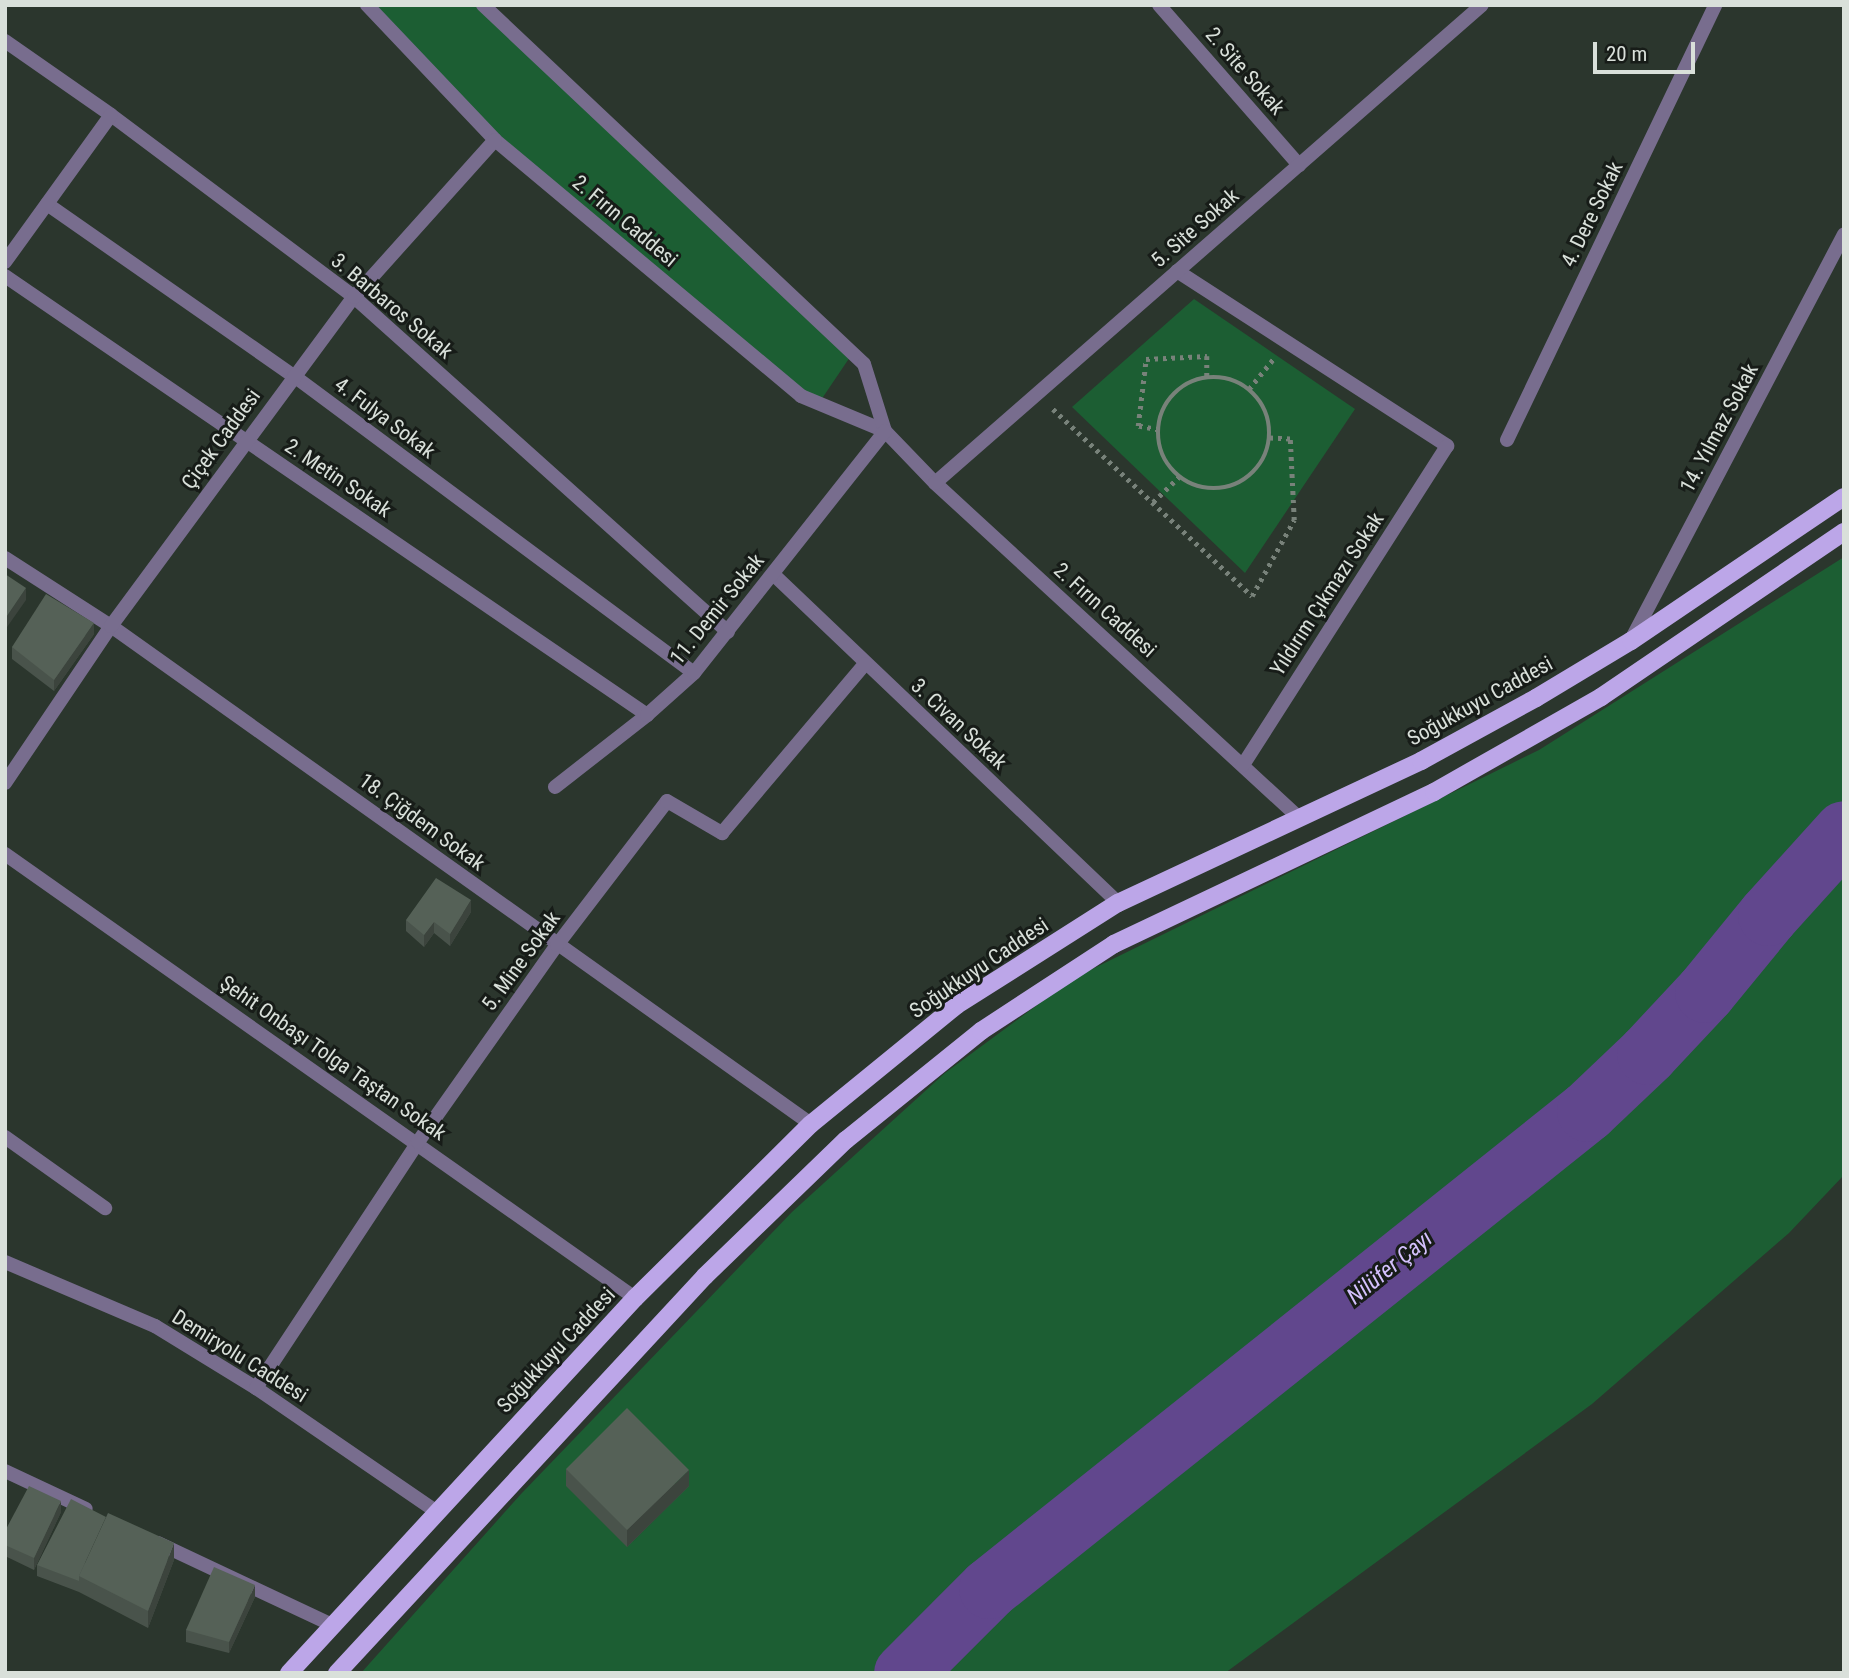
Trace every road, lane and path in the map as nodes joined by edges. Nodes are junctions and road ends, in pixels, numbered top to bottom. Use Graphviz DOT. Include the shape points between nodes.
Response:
graph roads {
  1 [pos="367,5"];
  2 [pos="483,5"];
  3 [pos="1159,5"];
  4 [pos="1482,5"];
  5 [pos="1715,5"];
  6 [pos="5,41"];
  7 [pos="111,115"];
  8 [pos="495,141"];
  9 [pos="1299,165"];
  10 [pos="47,204"];
  11 [pos="1844,235"];
  12 [pos="5,262"];
  13 [pos="1177,271"];
  14 [pos="5,276"];
  15 [pos="354,297"];
  16 [pos="1287,342"];
  17 [pos="294,376"];
  18 [pos="1208,377"];
  19 [pos="1249,389"];
  20 [pos="1037,394"];
  21 [pos="1159,430"];
  22 [pos="885,431"];
  23 [pos="1269,438"];
  24 [pos="246,440"];
  25 [pos="1507,440"];
  26 [pos="1179,477"];
  27 [pos="935,482"];
  28 [pos="1844,497"];
  29 [pos="1153,502"];
  30 [pos="1844,532"];
  31 [pos="5,558"];
  32 [pos="773,574"];
  33 [pos="111,626"];
  34 [pos="727,632"];
  35 [pos="1631,641"];
  36 [pos="865,664"];
  37 [pos="694,673"];
  38 [pos="647,715"];
  39 [pos="1242,765"];
  40 [pos="5,783"];
  41 [pos="555,787"];
  42 [pos="1299,818"];
  43 [pos="5,854"];
  44 [pos="1118,903"];
  45 [pos="557,945"];
  46 [pos="811,1124"];
  47 [pos="5,1137"];
  48 [pos="418,1142"];
  49 [pos="105,1208"];
  50 [pos="5,1262"];
  51 [pos="635,1298"];
  52 [pos="256,1388"];
  53 [pos="5,1471"];
  54 [pos="437,1512"];
  55 [pos="106,1518"];
  56 [pos="144,1536"];
  57 [pos="332,1625"];
  58 [pos="289,1673"];
  59 [pos="337,1673"];
  1 -- 8 [label="street, 2. Fırın Caddesi"];
  2 -- 22 [label="street, 2. Fırın Caddesi" via="864,364"];
  3 -- 9 [label="street, 2. Site Sokak"];
  4 -- 9 [label="street, 5. Site Sokak"];
  5 -- 25 [label="street, 4. Dere Sokak"];
  6 -- 7 [label="street, 3. Barbaros Sokak"];
  7 -- 10 [label="street"];
  7 -- 15 [label="street, 3. Barbaros Sokak"];
  8 -- 15 [label="street, Çiçek Caddesi"];
  8 -- 22 [label="street, 2. Fırın Caddesi" via="801,396"];
  9 -- 13 [label="street, 5. Site Sokak"];
  10 -- 12 [label="street"];
  10 -- 17 [label="street, 4. Fulya Sokak"];
  11 -- 35 [label="street, 14. Yılmaz Sokak"];
  13 -- 16 [label="street"];
  13 -- 20 [label="street, 5. Site Sokak"];
  14 -- 24 [label="street, 2. Metin Sokak"];
  15 -- 17 [label="street, Çiçek Caddesi"];
  15 -- 34 [label="street, 3. Barbaros Sokak"];
  16 -- 19 [label="path"];
  16 -- 39 [label="street, Yıldırım Çıkmazı Sokak" via="1447,446"];
  17 -- 24 [label="street, Çiçek Caddesi"];
  17 -- 37 [label="street, 4. Fulya Sokak"];
  18 -- 19 [label="path" via="1230,379"];
  18 -- 21 [label="path" via="1187,384 1170,398"];
  18 -- 21 [label="path" via="1207,356 1146,359 1138,426"];
  19 -- 23 [label="path" via="1263,405"];
  20 -- 27 [label="street, 5. Site Sokak"];
  20 -- 29 [label="path"];
  21 -- 26 [label="path" via="1165,460"];
  22 -- 27 [label="street, 2. Fırın Caddesi"];
  22 -- 32 [label="street, 11. Demir Sokak"];
  23 -- 26 [label="path" via="1258,468 1241,482 1221,489 1199,487"];
  23 -- 29 [label="path" via="1290,439 1294,520 1252,596"];
  24 -- 33 [label="street, Çiçek Caddesi"];
  24 -- 38 [label="street, 2. Metin Sokak"];
  26 -- 29 [label="path"];
  27 -- 39 [label="street, 2. Fırın Caddesi"];
  28 -- 35 [label="main road, Soğukkuyu Caddesi"];
  30 -- 59 [label="main road" via="1601,697 1434,792 1114,944 981,1031 846,1140 705,1276"];
  31 -- 33 [label="street, 18. Çiğdem Sokak"];
  32 -- 34 [label="street, 11. Demir Sokak"];
  32 -- 36 [label="street, 3. Civan Sokak"];
  33 -- 40 [label="street, Çiçek Caddesi"];
  33 -- 45 [label="street, 18. Çiğdem Sokak"];
  34 -- 37 [label="street, 11. Demir Sokak"];
  35 -- 42 [label="main road, Soğukkuyu Caddesi" via="1421,761"];
  36 -- 44 [label="street, 3. Civan Sokak"];
  36 -- 45 [label="street, 5. Mine Sokak" via="722,833 667,801"];
  37 -- 38 [label="street, 11. Demir Sokak"];
  38 -- 41 [label="street, 11. Demir Sokak"];
  39 -- 42 [label="street, 2. Fırın Caddesi"];
  42 -- 44 [label="main road, Soğukkuyu Caddesi"];
  43 -- 48 [label="street, Şehit Onbaşı Tolga Taştan Sokak"];
  44 -- 46 [label="main road, Soğukkuyu Caddesi" via="957,1005"];
  45 -- 46 [label="street, 18. Çiğdem Sokak"];
  45 -- 48 [label="street, 5. Mine Sokak"];
  46 -- 51 [label="main road, Soğukkuyu Caddesi"];
  47 -- 49 [label="street"];
  48 -- 51 [label="street, Şehit Onbaşı Tolga Taştan Sokak"];
  48 -- 52 [label="street, 5. Mine Sokak"];
  50 -- 52 [label="street, Demiryolu Caddesi" via="155,1326"];
  51 -- 54 [label="main road, Soğukkuyu Caddesi"];
  52 -- 54 [label="street, Demiryolu Caddesi"];
  53 -- 55 [label="street"];
  54 -- 57 [label="main road, Soğukkuyu Caddesi"];
  56 -- 57 [label="street"];
  57 -- 58 [label="main road, Soğukkuyu Caddesi"];
}
